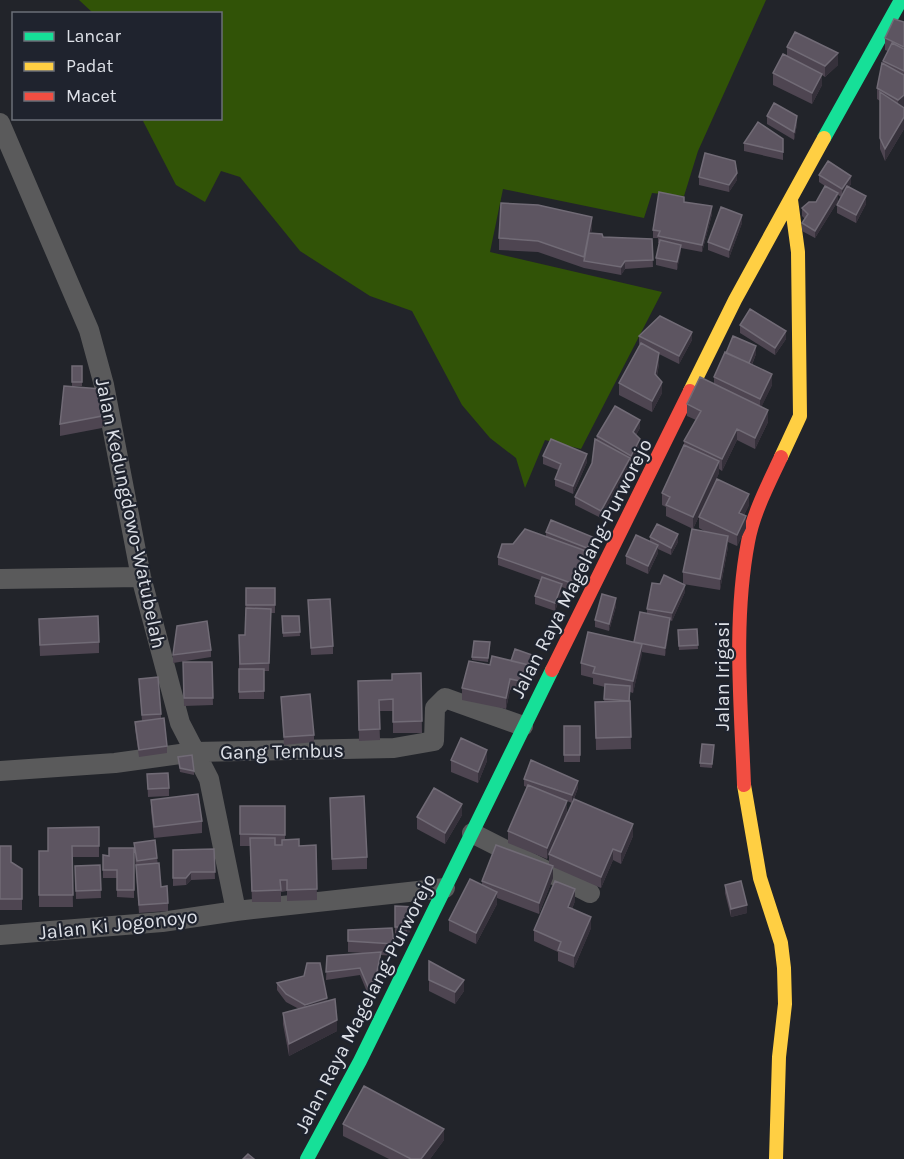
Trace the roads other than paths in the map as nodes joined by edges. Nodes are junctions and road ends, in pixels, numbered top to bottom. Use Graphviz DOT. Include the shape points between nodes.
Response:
graph roads {
  1 [pos="901,0"];
  2 [pos="0,123"];
  3 [pos="791,200"];
  4 [pos="141,577"];
  5 [pos="0,579"];
  6 [pos="523,726"];
  7 [pos="195,752"];
  8 [pos="0,771"];
  9 [pos="472,833"];
  10 [pos="445,888"];
  11 [pos="590,893"];
  12 [pos="236,911"];
  13 [pos="0,935"];
  14 [pos="307,1159"];
  15 [pos="776,1159"];
  1 -- 3 [label="main road, Jalan Raya Magelang-Purworejo"];
  2 -- 4 [label="street, Jalan Kedungdowo-Watubelah" via="88,330 104,385"];
  3 -- 6 [label="main road, Jalan Raya Magelang-Purworejo" via="735,300"];
  3 -- 15 [label="main road, Jalan Irigasi" via="798,252 800,416 765,490 748,540 741,595 745,798 760,878 781,943 783,968 785,1004"];
  4 -- 5 [label="street"];
  4 -- 7 [label="street, Jalan Kedungdowo-Watubelah" via="180,723"];
  6 -- 7 [label="street, Gang Tembus" via="445,698 435,708 434,741 394,748"];
  6 -- 9 [label="main road, Jalan Raya Magelang-Purworejo"];
  7 -- 8 [label="street, Gang Tembus" via="115,763"];
  7 -- 12 [label="street, Jalan Kedungdowo-Watubelah" via="209,779"];
  9 -- 10 [label="main road, Jalan Raya Magelang-Purworejo"];
  9 -- 11 [label="street"];
  10 -- 12 [label="street, Jalan Ki Jogonoyo"];
  10 -- 14 [label="main road, Jalan Raya Magelang-Purworejo"];
  12 -- 13 [label="street, Jalan Ki Jogonoyo" via="162,922"];
}
